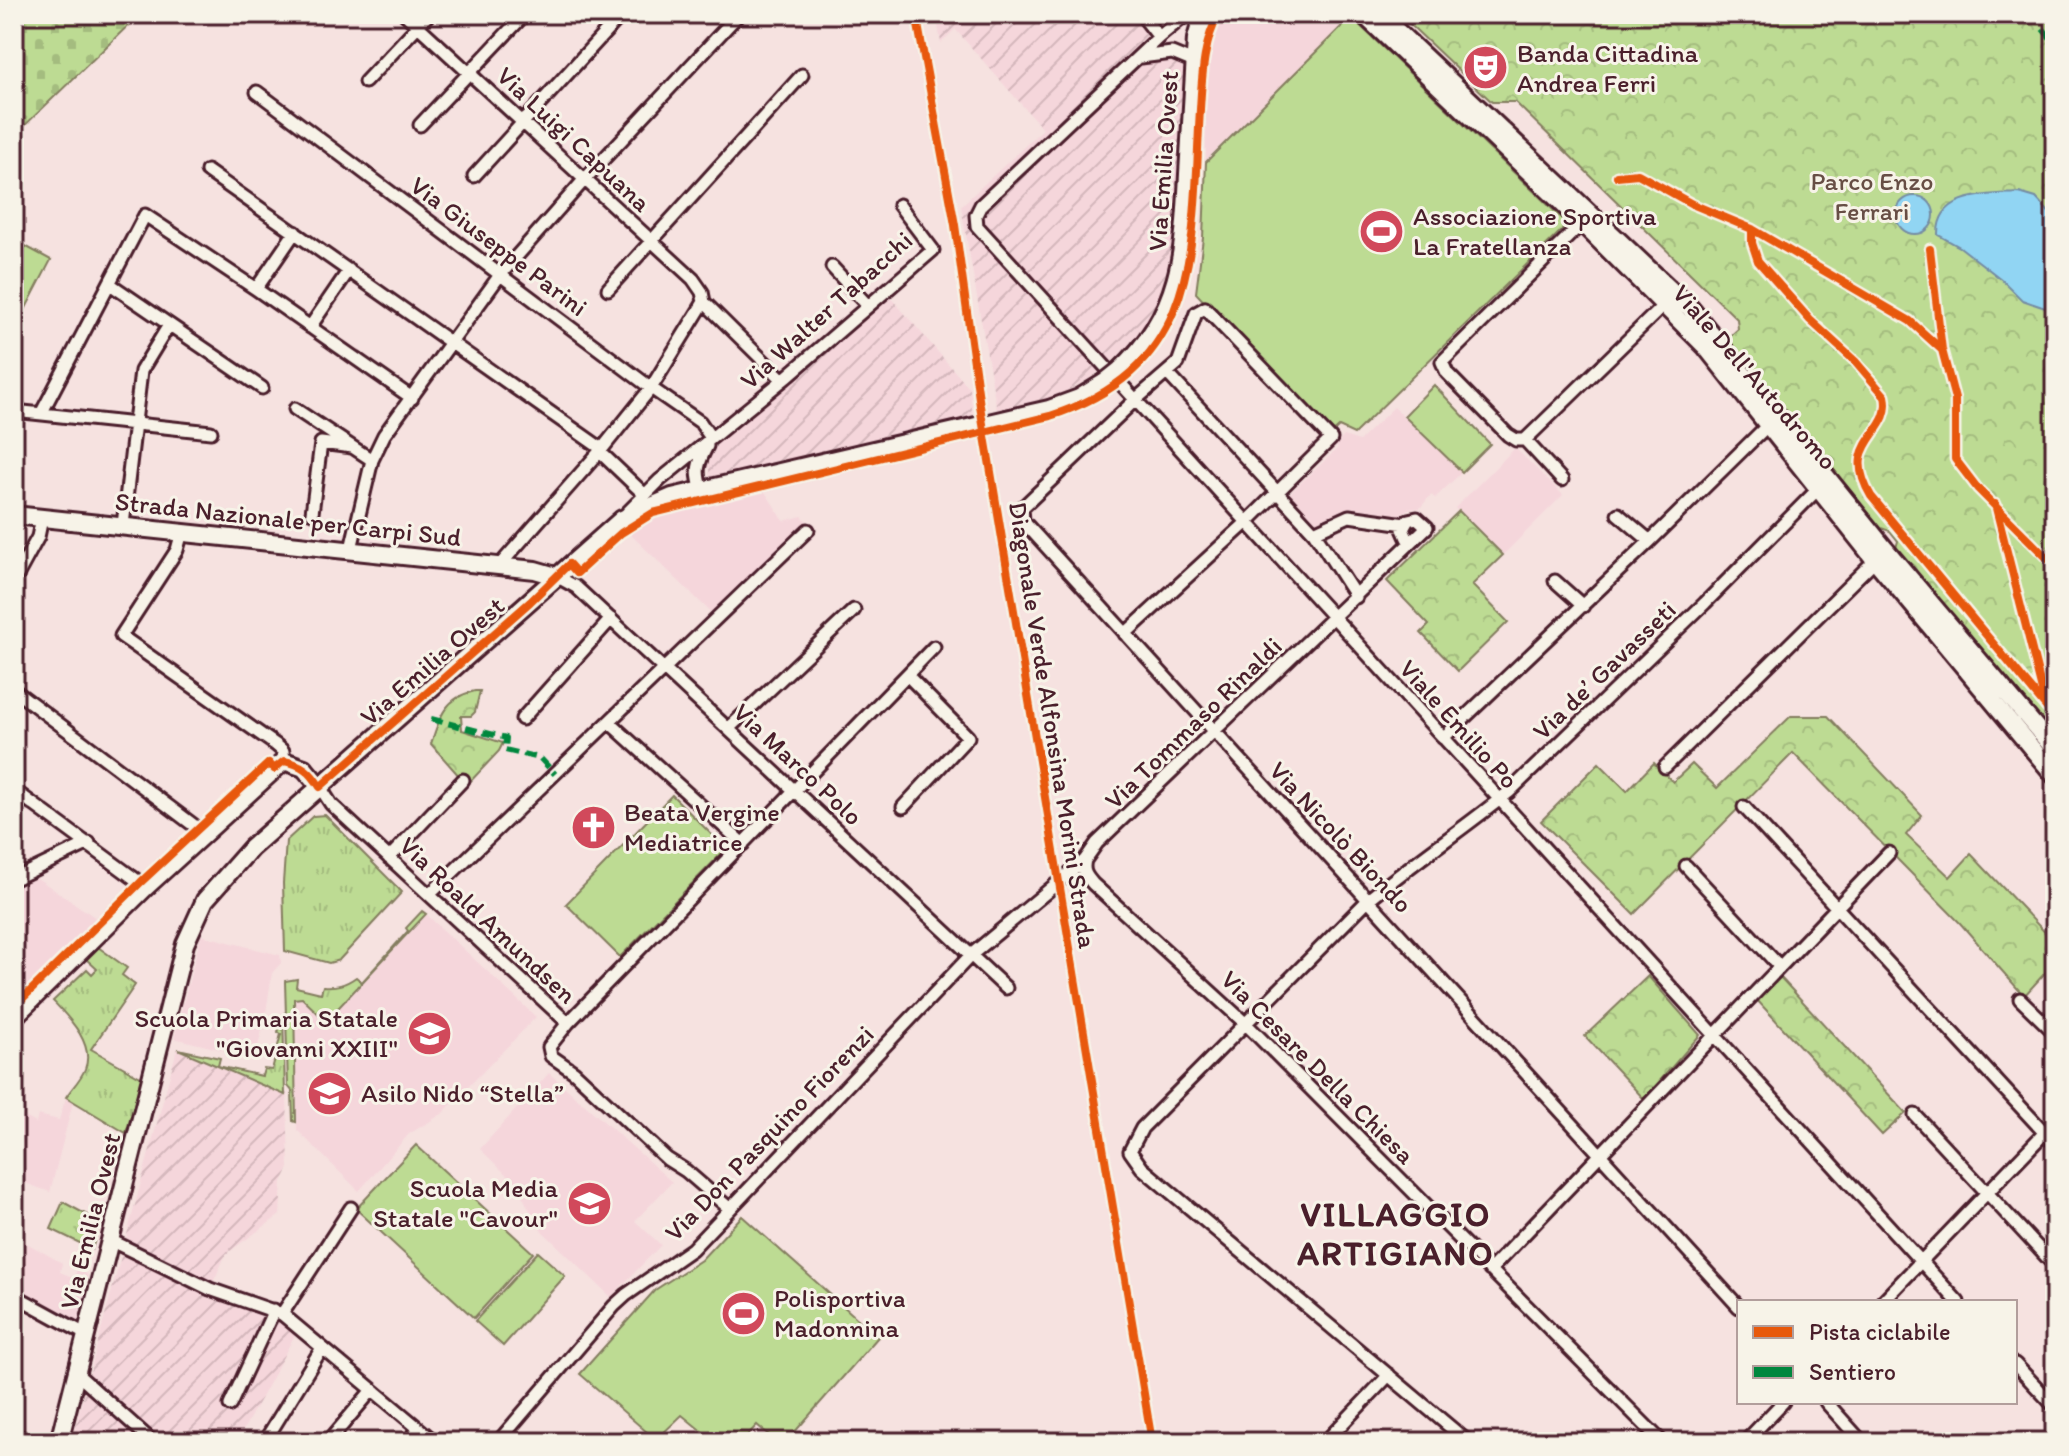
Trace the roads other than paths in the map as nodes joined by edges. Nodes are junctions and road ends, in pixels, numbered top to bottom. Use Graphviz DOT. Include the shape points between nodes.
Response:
graph roads {
  1 [pos="405,14"];
  2 [pos="429,14"];
  3 [pos="525,14"];
  4 [pos="622,14"];
  5 [pos="739,14"];
  6 [pos="1141,14"];
  7 [pos="1187,14"];
  8 [pos="1203,14"];
  9 [pos="1363,14"];
  10 [pos="1379,14"];
  11 [pos="418,25"];
  12 [pos="1159,37"];
  13 [pos="1140,57"];
  14 [pos="1194,62"];
  15 [pos="470,73"];
  16 [pos="802,75"];
  17 [pos="365,82"];
  18 [pos="257,92"];
  19 [pos="523,122"];
  20 [pos="420,125"];
  21 [pos="1493,129"];
  22 [pos="207,171"];
  23 [pos="474,176"];
  24 [pos="585,179"];
  25 [pos="1567,199"];
  26 [pos="899,205"];
  27 [pos="1582,223"];
  28 [pos="295,232"];
  29 [pos="652,241"];
  30 [pos="832,267"];
  31 [pos="349,270"];
  32 [pos="500,275"];
  33 [pos="110,284"];
  34 [pos="256,289"];
  35 [pos="608,289"];
  36 [pos="1670,299"];
  37 [pos="704,302"];
  38 [pos="868,306"];
  39 [pos="169,325"];
  40 [pos="310,327"];
  41 [pos="1710,342"];
  42 [pos="452,343"];
  43 [pos="1167,373"];
  44 [pos="783,380"];
  45 [pos="262,388"];
  46 [pos="651,388"];
  47 [pos="412,398"];
  48 [pos="1134,401"];
  49 [pos="295,409"];
  50 [pos="14,411"];
  51 [pos="42,412"];
  52 [pos="135,424"];
  53 [pos="1768,425"];
  54 [pos="211,432"];
  55 [pos="711,438"];
  56 [pos="1525,440"];
  57 [pos="352,447"];
  58 [pos="601,450"];
  59 [pos="372,460"];
  60 [pos="1562,480"];
  61 [pos="1824,484"];
  62 [pos="702,490"];
  63 [pos="1277,493"];
  64 [pos="645,495"];
  65 [pos="672,497"];
  66 [pos="312,513"];
  67 [pos="1618,514"];
  68 [pos="14,515"];
  69 [pos="42,518"];
  70 [pos="622,519"];
  71 [pos="1246,523"];
  72 [pos="1405,524"];
  73 [pos="123,525"];
  74 [pos="808,530"];
  75 [pos="182,532"];
  76 [pos="1314,532"];
  77 [pos="1412,541"];
  78 [pos="1650,541"];
  79 [pos="351,549"];
  80 [pos="1880,554"];
  81 [pos="499,566"];
  82 [pos="556,576"];
  83 [pos="14,581"];
  84 [pos="1555,581"];
  85 [pos="1356,597"];
  86 [pos="1583,606"];
  87 [pos="854,610"];
  88 [pos="611,619"];
  89 [pos="1333,619"];
  90 [pos="1125,634"];
  91 [pos="934,647"];
  92 [pos="664,669"];
  93 [pos="907,675"];
  94 [pos="14,691"];
  95 [pos="522,719"];
  96 [pos="609,722"];
  97 [pos="728,729"];
  98 [pos="1215,733"];
  99 [pos="1443,738"];
  100 [pos="2055,750"];
  101 [pos="284,761"];
  102 [pos="1665,767"];
  103 [pos="2055,776"];
  104 [pos="463,780"];
  105 [pos="320,787"];
  106 [pos="14,790"];
  107 [pos="795,791"];
  108 [pos="1499,800"];
  109 [pos="903,807"];
  110 [pos="1744,807"];
  111 [pos="204,833"];
  112 [pos="89,843"];
  113 [pos="743,844"];
  114 [pos="1889,853"];
  115 [pos="389,858"];
  116 [pos="1085,860"];
  117 [pos="1686,866"];
  118 [pos="14,879"];
  119 [pos="146,887"];
  120 [pos="430,894"];
  121 [pos="1369,899"];
  122 [pos="1837,907"];
  123 [pos="971,955"];
  124 [pos="1780,967"];
  125 [pos="1006,988"];
  126 [pos="2020,999"];
  127 [pos="14,1017"];
  128 [pos="568,1023"];
  129 [pos="1246,1024"];
  130 [pos="2055,1033"];
  131 [pos="1714,1036"];
  132 [pos="1915,1115"];
  133 [pos="2055,1122"];
  134 [pos="2045,1132"];
  135 [pos="2055,1144"];
  136 [pos="1601,1154"];
  137 [pos="1987,1192"];
  138 [pos="351,1208"];
  139 [pos="730,1209"];
  140 [pos="110,1240"];
  141 [pos="1922,1262"];
  142 [pos="2055,1266"];
  143 [pos="1490,1270"];
  144 [pos="14,1295"];
  145 [pos="1884,1300"];
  146 [pos="1956,1300"];
  147 [pos="1737,1305"];
  148 [pos="278,1312"];
  149 [pos="87,1335"];
  150 [pos="322,1348"];
  151 [pos="2017,1366"];
  152 [pos="76,1373"];
  153 [pos="1389,1375"];
  154 [pos="372,1390"];
  155 [pos="1781,1404"];
  156 [pos="1828,1404"];
  157 [pos="230,1405"];
  158 [pos="2055,1407"];
  159 [pos="419,1429"];
  160 [pos="14,1434"];
  161 [pos="266,1439"];
  162 [pos="1466,1441"];
  163 [pos="29,1442"];
  164 [pos="59,1442"];
  165 [pos="153,1442"];
  166 [pos="328,1442"];
  167 [pos="408,1442"];
  168 [pos="435,1442"];
  169 [pos="498,1442"];
  170 [pos="1325,1442"];
  171 [pos="1662,1442"];
  172 [pos="1745,1442"];
  173 [pos="1862,1442"];
  1 -- 11 [label="street, Via Luigi Capuana"];
  2 -- 11 [label="street"];
  3 -- 15 [label="street"];
  4 -- 19 [label="street"];
  5 -- 24 [label="street"];
  6 -- 12 [label="street"];
  7 -- 12 [label="street"];
  8 -- 14 [label="street, Via Emilia Ovest"];
  9 -- 21 [label="street, Viale Dell'Autodromo"];
  10 -- 21 [label="street, Viale Dell'Autodromo"];
  11 -- 15 [label="street, Via Luigi Capuana"];
  11 -- 17 [label="street"];
  12 -- 13 [label="street"];
  13 -- 14 [label="street" via="1172,53"];
  13 -- 48 [label="street, Viale Emilio Po" via="978,210 975,221"];
  14 -- 62 [label="street, Via Emilia Ovest, bridge" via="1177,280 1155,329 1120,370 1068,403"];
  15 -- 19 [label="street, Via Luigi Capuana"];
  15 -- 20 [label="street"];
  16 -- 29 [label="street"];
  18 -- 32 [label="street, Via Giuseppe Parini"];
  19 -- 23 [label="street"];
  19 -- 24 [label="street, Via Luigi Capuana"];
  21 -- 25 [label="street, Viale Dell'Autodromo"];
  22 -- 28 [label="street"];
  24 -- 29 [label="street, Via Luigi Capuana"];
  24 -- 32 [label="street"];
  25 -- 27 [label="street, Viale Dell'Autodromo"];
  25 -- 36 [label="street, Viale Dell'Autodromo"];
  26 -- 38 [label="street, Via Walter Tabacchi" via="933,250"];
  27 -- 36 [label="street, Viale Dell'Autodromo"];
  27 -- 56 [label="street" via="1442,362 1508,435"];
  28 -- 31 [label="street"];
  28 -- 34 [label="street"];
  29 -- 35 [label="street"];
  29 -- 37 [label="street, Via Luigi Capuana" via="693,279"];
  30 -- 38 [label="street"];
  31 -- 40 [label="street"];
  31 -- 42 [label="street"];
  32 -- 42 [label="street"];
  32 -- 46 [label="street, Via Giuseppe Parini"];
  33 -- 34 [label="street" via="145,215"];
  33 -- 39 [label="street"];
  33 -- 51 [label="street"];
  34 -- 40 [label="street"];
  36 -- 41 [label="street, Viale Dell'Autodromo"];
  36 -- 56 [label="street"];
  37 -- 44 [label="street, Via Luigi Capuana"];
  37 -- 46 [label="street"];
  38 -- 44 [label="street, Via Walter Tabacchi"];
  39 -- 45 [label="street"];
  39 -- 52 [label="street" via="141,371"];
  40 -- 47 [label="street"];
  41 -- 53 [label="street, Viale Dell'Autodromo"];
  41 -- 61 [label="street, Viale Dell'Autodromo"];
  42 -- 47 [label="street"];
  42 -- 58 [label="street"];
  43 -- 48 [label="street"];
  43 -- 63 [label="street"];
  43 -- 63 [label="street" via="1178,363 1198,310 1209,310 1331,439"];
  44 -- 55 [label="street, Via Walter Tabacchi"];
  46 -- 55 [label="street, Via Giuseppe Parini" via="700,422"];
  46 -- 58 [label="street"];
  47 -- 59 [label="street"];
  48 -- 71 [label="street, Viale Emilio Po"];
  48 -- 90 [label="street, Via Nicolò Biondo" via="1022,508 1026,525"];
  49 -- 57 [label="street"];
  50 -- 51 [label="street"];
  51 -- 52 [label="street"];
  52 -- 54 [label="street"];
  52 -- 73 [label="street"];
  53 -- 61 [label="street, Viale Dell'Autodromo"];
  53 -- 78 [label="street"];
  55 -- 62 [label="street" via="697,464"];
  55 -- 64 [label="street, Via Walter Tabacchi"];
  55 -- 65 [label="street, Via Walter Tabacchi" via="676,473"];
  56 -- 60 [label="street"];
  57 -- 59 [label="street"];
  57 -- 66 [label="street" via="321,443"];
  58 -- 64 [label="street"];
  58 -- 81 [label="street"];
  59 -- 79 [label="street"];
  61 -- 80 [label="street, Viale Dell'Autodromo"];
  61 -- 108 [label="street, Via de’ Gavasseti"];
  62 -- 65 [label="street, Via Emilia Ovest"];
  63 -- 71 [label="street"];
  63 -- 76 [label="street"];
  64 -- 70 [label="street, Via Walter Tabacchi"];
  65 -- 70 [label="street, Via Emilia Ovest"];
  67 -- 78 [label="street"];
  68 -- 69 [label="street, Strada Nazionale per Carpi Sud"];
  69 -- 73 [label="street, Strada Nazionale per Carpi Sud"];
  69 -- 83 [label="street" via="38,537"];
  70 -- 82 [label="street, Via Emilia Ovest"];
  71 -- 89 [label="street, Viale Emilio Po"];
  71 -- 90 [label="street"];
  72 -- 76 [label="street" via="1349,516"];
  72 -- 77 [label="street" via="1404,534"];
  72 -- 77 [label="street" via="1417,518 1427,527"];
  73 -- 75 [label="street, Strada Nazionale per Carpi Sud"];
  74 -- 92 [label="street"];
  75 -- 79 [label="street, Strada Nazionale per Carpi Sud"];
  75 -- 101 [label="street" via="177,550 121,636 276,745"];
  76 -- 85 [label="street"];
  77 -- 85 [label="street, Via Tommaso Rinaldi"];
  78 -- 86 [label="street"];
  79 -- 81 [label="street, Strada Nazionale per Carpi Sud"];
  80 -- 100 [label="street, Viale Dell'Autodromo"];
  80 -- 102 [label="street"];
  80 -- 103 [label="street, Viale Dell'Autodromo"];
  81 -- 82 [label="street, Strada Nazionale per Carpi Sud"];
  82 -- 88 [label="street, Via Marco Polo"];
  82 -- 105 [label="street, Via Emilia Ovest"];
  84 -- 86 [label="street"];
  85 -- 89 [label="street, Via Tommaso Rinaldi"];
  86 -- 99 [label="street"];
  87 -- 97 [label="street"];
  88 -- 92 [label="street, Via Marco Polo"];
  88 -- 95 [label="street"];
  89 -- 98 [label="street, Via Tommaso Rinaldi"];
  89 -- 99 [label="street, Viale Emilio Po"];
  90 -- 98 [label="street, Via Nicolò Biondo"];
  91 -- 93 [label="street"];
  92 -- 96 [label="street"];
  92 -- 97 [label="street, Via Marco Polo"];
  93 -- 107 [label="street"];
  93 -- 109 [label="street" via="968,737"];
  94 -- 111 [label="street"];
  96 -- 113 [label="street"];
  96 -- 120 [label="street"];
  97 -- 107 [label="street, Via Marco Polo"];
  98 -- 116 [label="street, Via Tommaso Rinaldi"];
  98 -- 121 [label="street, Via Nicolò Biondo"];
  99 -- 108 [label="street, Viale Emilio Po"];
  101 -- 105 [label="street" via="304,768"];
  101 -- 111 [label="street"];
  104 -- 115 [label="street"];
  105 -- 115 [label="street, Via Roald Amundsen"];
  105 -- 140 [label="street, Via Emilia Ovest" via="224,876 191,927"];
  106 -- 112 [label="street"];
  107 -- 113 [label="street"];
  107 -- 123 [label="street, Via Marco Polo"];
  108 -- 121 [label="street, Via de’ Gavasseti"];
  108 -- 131 [label="street, Viale Emilio Po"];
  110 -- 122 [label="street"];
  111 -- 119 [label="street"];
  112 -- 118 [label="street"];
  112 -- 119 [label="street"];
  113 -- 128 [label="street"];
  114 -- 122 [label="street"];
  115 -- 120 [label="street, Via Roald Amundsen"];
  116 -- 123 [label="street, Via Tommaso Rinaldi"];
  116 -- 129 [label="street, Via Cesare Della Chiesa" via="1083,868 1093,884"];
  117 -- 124 [label="street"];
  119 -- 127 [label="street"];
  120 -- 128 [label="street, Via Roald Amundsen"];
  121 -- 129 [label="street, Via de’ Gavasseti"];
  121 -- 136 [label="street, Via Nicolò Biondo"];
  122 -- 124 [label="street"];
  122 -- 134 [label="street"];
  123 -- 125 [label="street, Via Marco Polo"];
  123 -- 139 [label="street, Via Don Pasquino Fiorenzi"];
  124 -- 131 [label="street"];
  126 -- 130 [label="street"];
  128 -- 139 [label="street, Via Roald Amundsen" via="551,1043 551,1056"];
  129 -- 143 [label="street, Via Cesare Della Chiesa"];
  129 -- 153 [label="street, Via de’ Gavasseti" via="1142,1128 1130,1151 1142,1168"];
  131 -- 136 [label="street"];
  131 -- 141 [label="street, Viale Emilio Po"];
  132 -- 137 [label="street"];
  133 -- 134 [label="street"];
  134 -- 135 [label="street"];
  134 -- 137 [label="street"];
  136 -- 143 [label="street"];
  136 -- 147 [label="street, Via Nicolò Biondo"];
  137 -- 141 [label="street"];
  137 -- 142 [label="street"];
  138 -- 148 [label="street"];
  139 -- 169 [label="street, Via Don Pasquino Fiorenzi" via="692,1249 614,1306"];
  140 -- 148 [label="street" via="210,1289"];
  140 -- 149 [label="street, Via Emilia Ovest"];
  141 -- 145 [label="street"];
  141 -- 146 [label="street, Viale Emilio Po"];
  143 -- 171 [label="street, Via Cesare Della Chiesa"];
  144 -- 149 [label="street"];
  148 -- 150 [label="street"];
  148 -- 157 [label="street"];
  149 -- 152 [label="street, Via Emilia Ovest"];
  150 -- 154 [label="street"];
  150 -- 161 [label="street"];
  151 -- 158 [label="street"];
  152 -- 164 [label="street, Via Emilia Ovest"];
  152 -- 165 [label="street"];
  153 -- 162 [label="street"];
  153 -- 170 [label="street"];
  154 -- 159 [label="street"];
  154 -- 166 [label="street"];
  155 -- 172 [label="street"];
  156 -- 173 [label="street"];
  159 -- 167 [label="street"];
  159 -- 168 [label="street"];
  160 -- 163 [label="street"];
}
